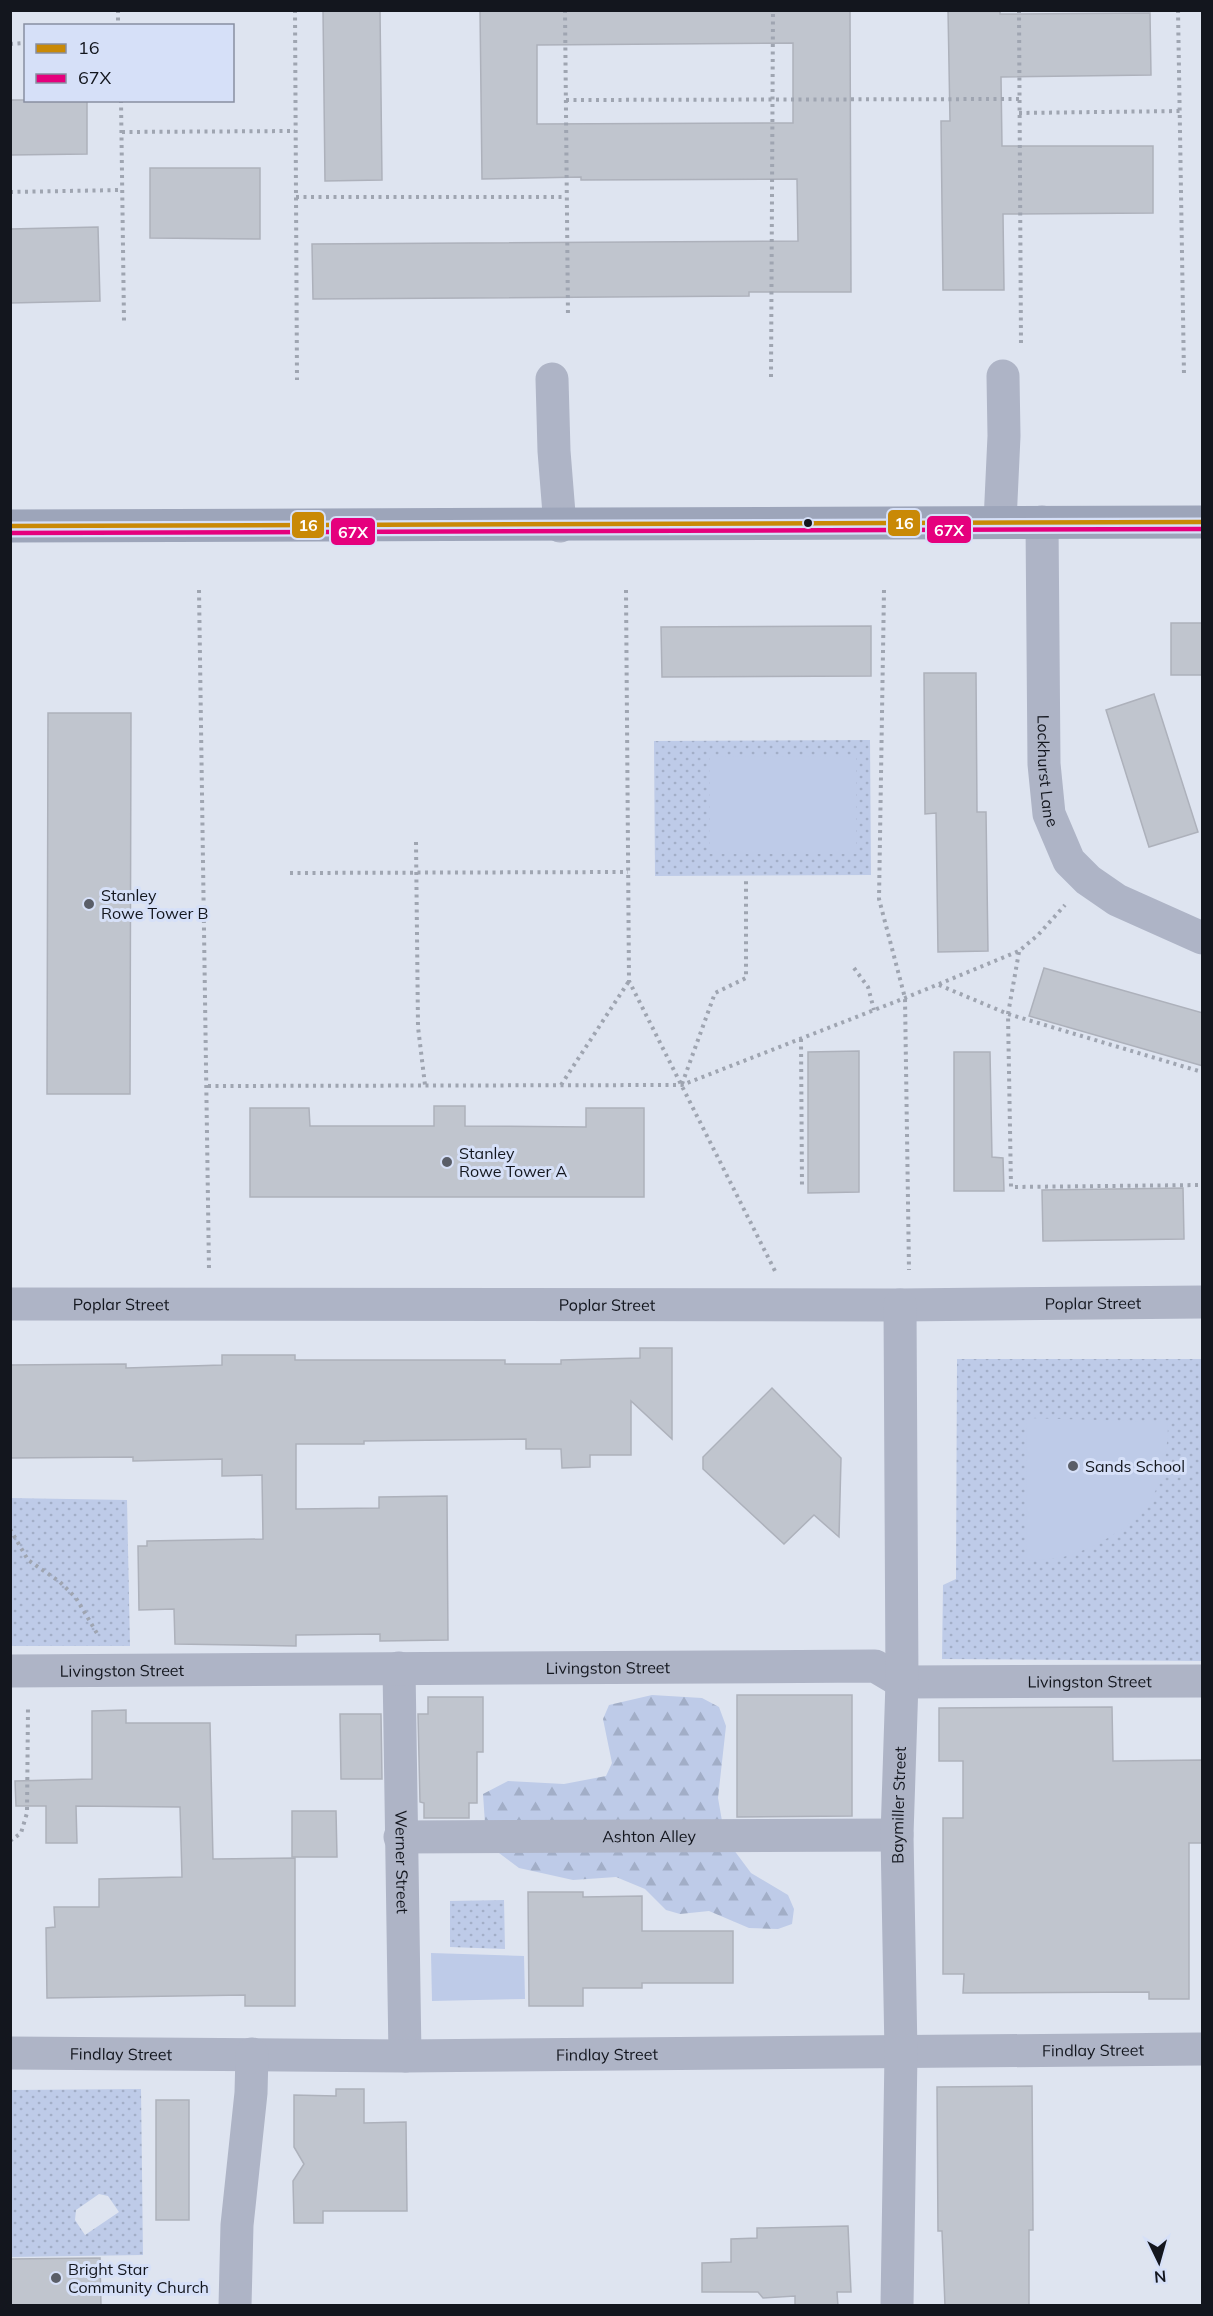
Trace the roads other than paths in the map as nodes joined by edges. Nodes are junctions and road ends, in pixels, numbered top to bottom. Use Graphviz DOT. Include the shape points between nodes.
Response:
graph roads {
  1 [pos="1004,376"];
  2 [pos="552,379"];
  3 [pos="1000,522"];
  4 [pos="1042,522"];
  5 [pos="1203,522"];
  6 [pos="10,526"];
  7 [pos="560,526"];
  8 [pos="1203,938"];
  9 [pos="1203,1302"];
  10 [pos="10,1304"];
  11 [pos="900,1305"];
  12 [pos="399,1668"];
  13 [pos="10,1671"];
  14 [pos="1203,1681"];
  15 [pos="902,1682"];
  16 [pos="897,1835"];
  17 [pos="400,1837"];
  18 [pos="1203,2049"];
  19 [pos="10,2053"];
  20 [pos="901,2053"];
  21 [pos="252,2054"];
  22 [pos="405,2056"];
  23 [pos="235,2306"];
  24 [pos="897,2306"];
  1 -- 3 [label="street"];
  2 -- 7 [label="street"];
  3 -- 4 [label="main road"];
  3 -- 7 [label="main road"];
  4 -- 5 [label="main road"];
  4 -- 8 [label="street, Lockhurst Lane" via="1044,764 1049,814 1069,861 1088,880 1117,900"];
  6 -- 7 [label="main road"];
  9 -- 11 [label="street, Poplar Street"];
  10 -- 11 [label="street, Poplar Street"];
  11 -- 15 [label="street, Baymiller Street"];
  12 -- 13 [label="street, Livingston Street"];
  12 -- 15 [label="street, Livingston Street" via="875,1666"];
  12 -- 17 [label="street, Werner Street"];
  14 -- 15 [label="street, Livingston Street"];
  15 -- 16 [label="street, Baymiller Street"];
  16 -- 17 [label="street, Ashton Alley"];
  16 -- 20 [label="street, Baymiller Street"];
  17 -- 22 [label="street, Werner Street"];
  18 -- 20 [label="street, Findlay Street"];
  19 -- 21 [label="street, Findlay Street"];
  20 -- 22 [label="street, Findlay Street"];
  20 -- 24 [label="street, Baymiller Street"];
  21 -- 22 [label="street, Findlay Street"];
  21 -- 23 [label="street" via="251,2101 237,2226"];
}
